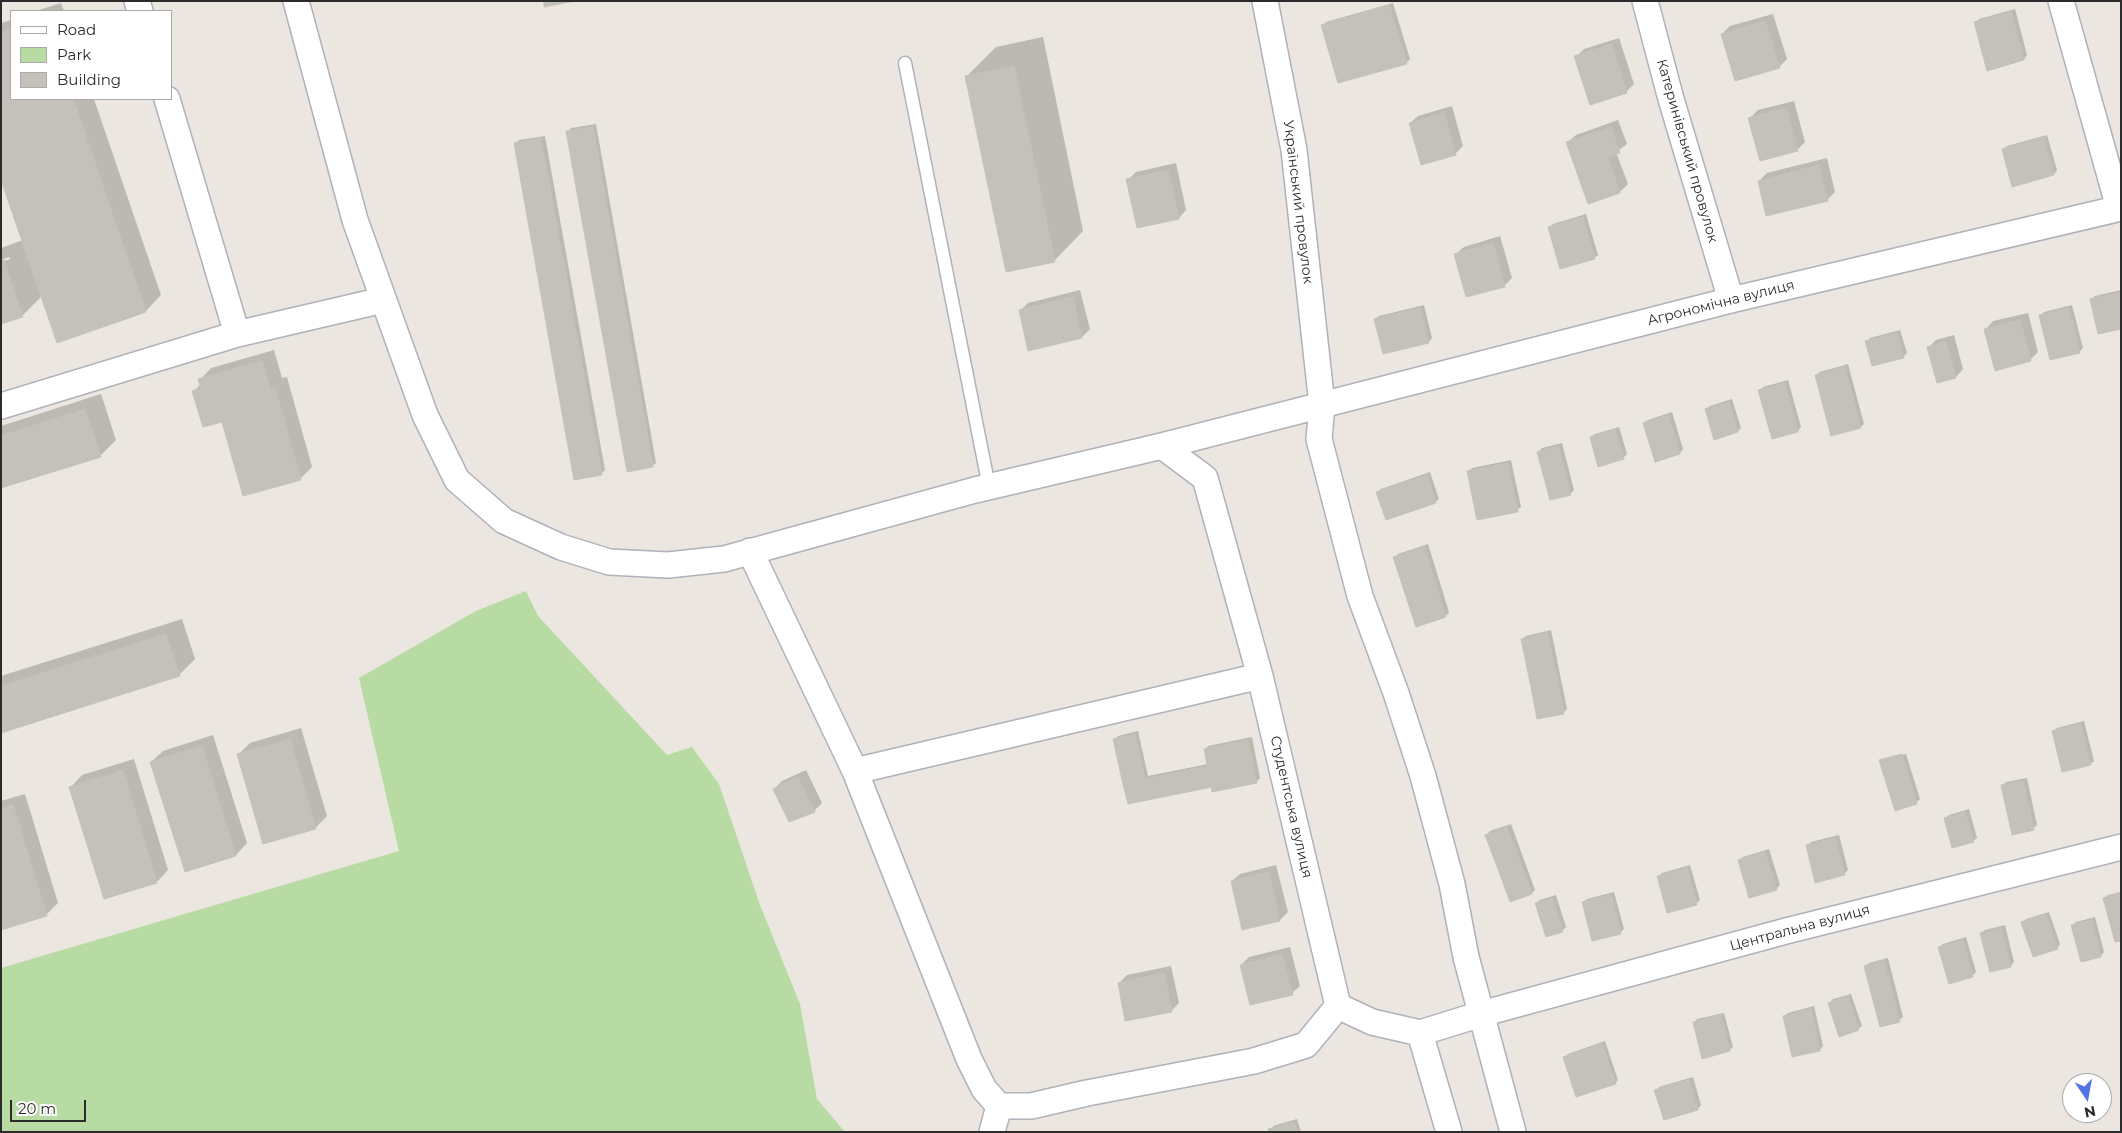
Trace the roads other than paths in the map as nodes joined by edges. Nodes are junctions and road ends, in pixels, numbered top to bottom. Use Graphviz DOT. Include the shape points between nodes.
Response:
graph roads {
  1 [pos="296,1"];
  2 [pos="1265,1"];
  3 [pos="1645,1"];
  4 [pos="2061,1"];
  5 [pos="905,63"];
  6 [pos="166,100"];
  7 [pos="2120,208"];
  8 [pos="383,300"];
  9 [pos="1731,300"];
  10 [pos="237,334"];
  11 [pos="1322,404"];
  12 [pos="1,406"];
  13 [pos="1162,446"];
  14 [pos="989,487"];
  15 [pos="750,551"];
  16 [pos="1260,676"];
  17 [pos="855,771"];
  18 [pos="2121,847"];
  19 [pos="1338,1006"];
  20 [pos="1481,1014"];
  21 [pos="1420,1033"];
  22 [pos="999,1106"];
  23 [pos="992,1132"];
  24 [pos="1449,1132"];
  25 [pos="1512,1132"];
  1 -- 8 [label="street, Агрономічна вулиця" via="355,220"];
  2 -- 11 [label="street, Український провулок" via="1294,150"];
  3 -- 9 [label="street, Катеринівський провулок"];
  4 -- 7 [label="street"];
  5 -- 14 [label="lane"];
  6 -- 10 [label="street"];
  7 -- 9 [label="street, Агрономічна вулиця"];
  8 -- 10 [label="street"];
  8 -- 15 [label="street, Агрономічна вулиця" via="425,415 457,480 504,521 561,547 609,562 668,565 724,559"];
  9 -- 11 [label="street, Агрономічна вулиця"];
  10 -- 12 [label="street"];
  11 -- 13 [label="street, Агрономічна вулиця"];
  11 -- 20 [label="street, Український провулок" via="1319,439 1360,596 1423,776 1452,884"];
  13 -- 14 [label="street, Агрономічна вулиця"];
  13 -- 16 [label="street, Студентська вулиця" via="1205,478"];
  14 -- 15 [label="street, Агрономічна вулиця"];
  15 -- 17 [label="street"];
  16 -- 17 [label="street"];
  16 -- 19 [label="street, Студентська вулиця"];
  17 -- 22 [label="street" via="969,1059 984,1089"];
  18 -- 20 [label="street, Центральна вулиця" via="1786,930"];
  19 -- 21 [label="street" via="1372,1022"];
  19 -- 22 [label="street" via="1306,1045 1254,1060 1032,1106"];
  20 -- 21 [label="street, Центральна вулиця"];
  20 -- 25 [label="street, Український провулок"];
  21 -- 24 [label="street"];
  22 -- 23 [label="street"];
}
